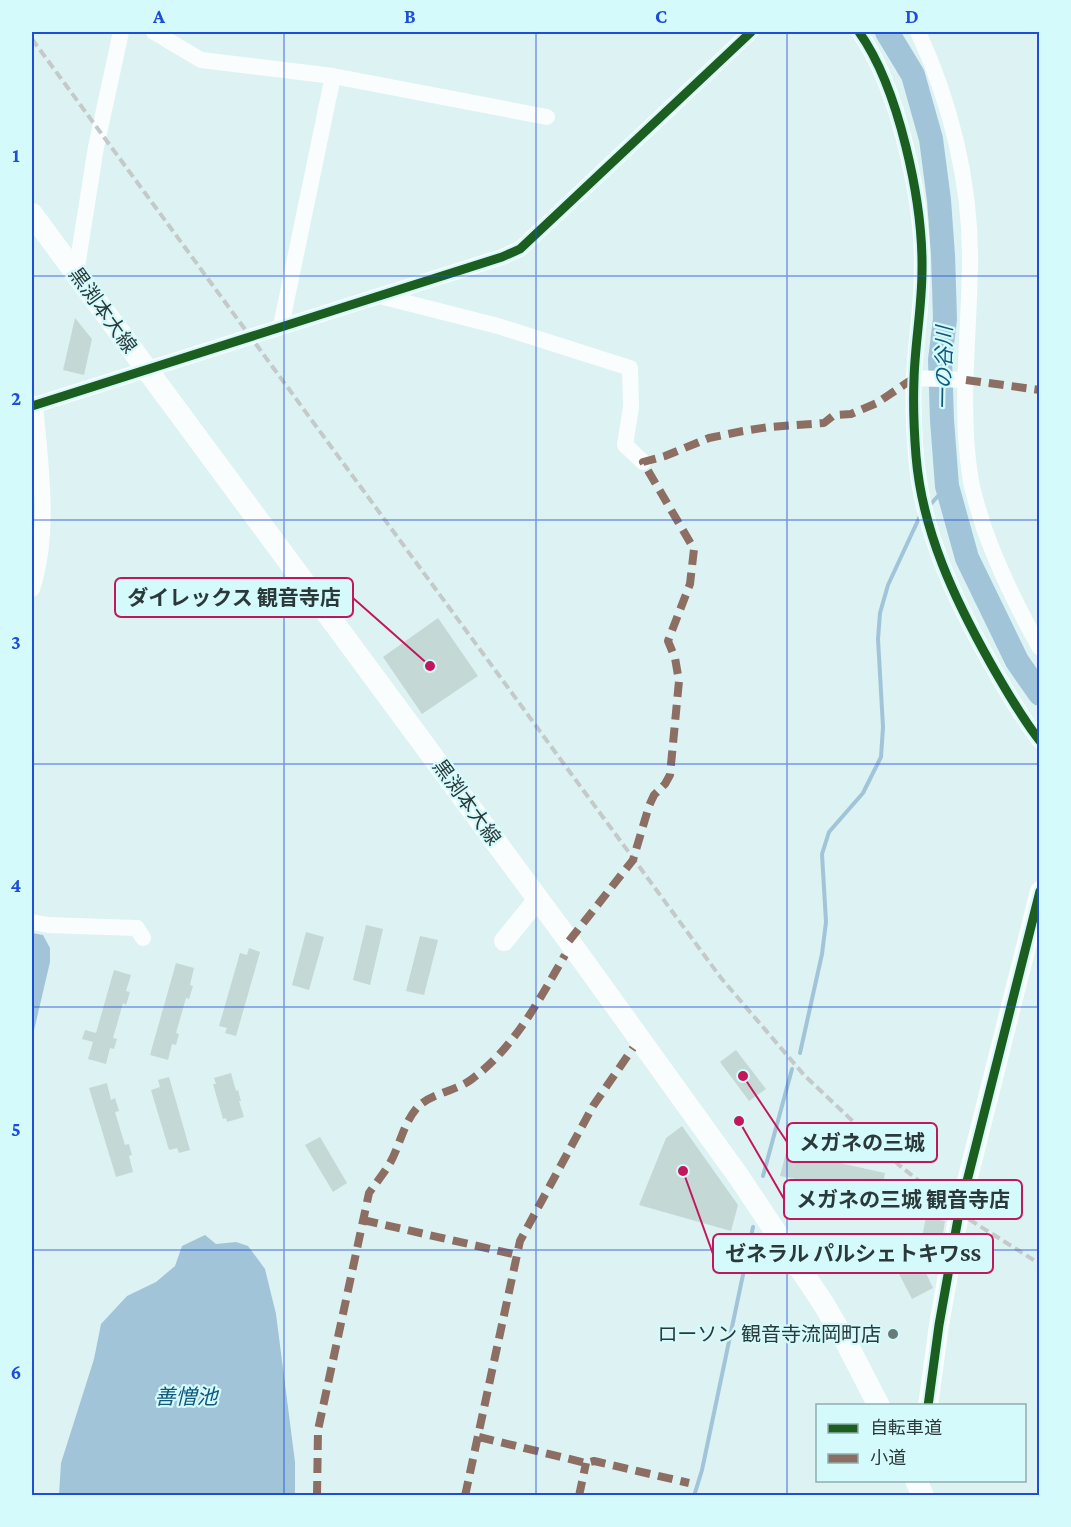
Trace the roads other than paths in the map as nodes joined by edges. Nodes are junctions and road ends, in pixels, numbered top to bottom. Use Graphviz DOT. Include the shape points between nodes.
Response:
graph roads {
  1 [pos="121,32"];
  2 [pos="154,32"];
  3 [pos="751,32"];
  4 [pos="859,32"];
  5 [pos="918,32"];
  6 [pos="333,76"];
  7 [pos="547,117"];
  8 [pos="32,214"];
  9 [pos="76,273"];
  10 [pos="380,296"];
  11 [pos="281,326"];
  12 [pos="146,368"];
  13 [pos="914,378"];
  14 [pos="966,380"];
  15 [pos="33,405"];
  16 [pos="643,462"];
  17 [pos="32,589"];
  18 [pos="1040,648"];
  19 [pos="1040,741"];
  20 [pos="1040,891"];
  21 [pos="538,899"];
  22 [pos="32,922"];
  23 [pos="143,938"];
  24 [pos="504,941"];
  25 [pos="878,1404"];
  26 [pos="928,1404"];
  27 [pos="917,1482"];
  28 [pos="923,1496"];
  1 -- 9 [label="street" via="96,147"];
  2 -- 6 [label="street" via="201,60"];
  3 -- 10 [label="street" via="520,249"];
  4 -- 13 [label="street" via="882,72 898,116 918,213 922,269"];
  5 -- 14 [label="street" via="948,109 969,215"];
  6 -- 7 [label="street"];
  6 -- 11 [label="street"];
  8 -- 9 [label="main road, 黒渕本大線"];
  9 -- 12 [label="main road, 黒渕本大線"];
  10 -- 11 [label="street"];
  10 -- 16 [label="street" via="498,326 630,368 631,407 625,445"];
  11 -- 12 [label="street"];
  12 -- 15 [label="street"];
  12 -- 21 [label="main road, 黒渕本大線"];
  13 -- 14 [label="street"];
  13 -- 19 [label="street" via="921,495 942,563 964,615"];
  14 -- 18 [label="street" via="966,443 978,506 998,566"];
  15 -- 17 [label="street" via="42,487 42,539"];
  20 -- 26 [label="street" via="959,1214"];
  21 -- 24 [label="street"];
  21 -- 25 [label="main road, 黒渕本大線" via="771,1222 829,1313"];
  22 -- 23 [label="street" via="137,927"];
  27 -- 28 [label="main road"];
}
